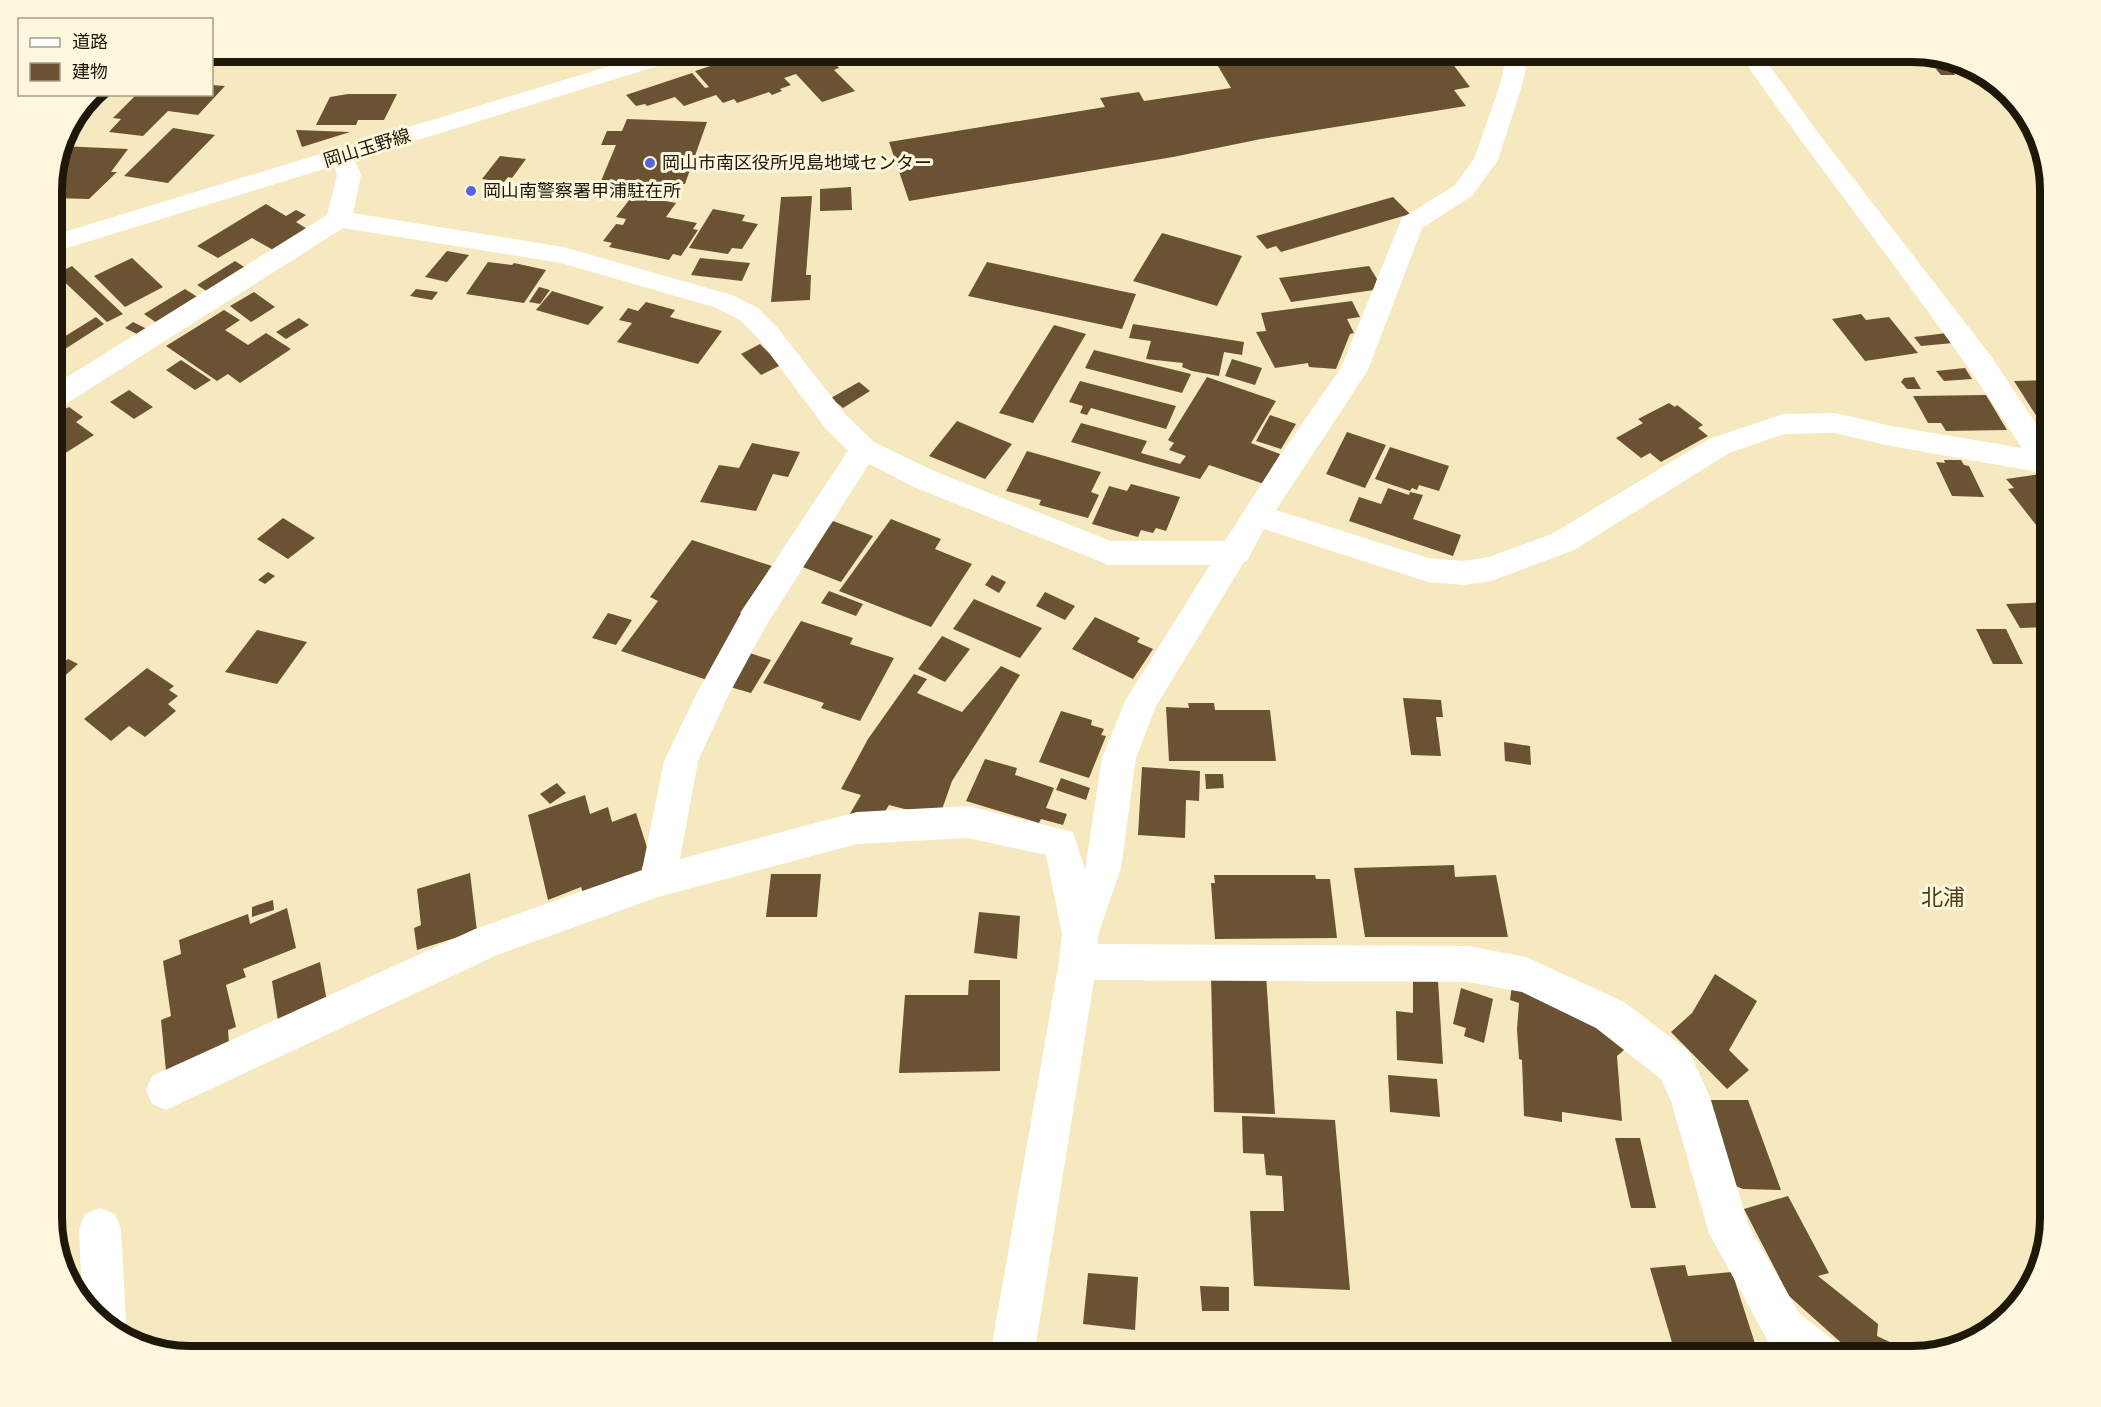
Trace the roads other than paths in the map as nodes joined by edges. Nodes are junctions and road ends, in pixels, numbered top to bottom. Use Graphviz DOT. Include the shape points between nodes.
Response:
graph roads {
  1 [pos="646,62"];
  2 [pos="1516,62"];
  3 [pos="1756,62"];
  4 [pos="342,155"];
  5 [pos="339,219"];
  6 [pos="62,242"];
  7 [pos="62,393"];
  8 [pos="864,449"];
  9 [pos="2040,453"];
  10 [pos="2040,463"];
  11 [pos="1258,516"];
  12 [pos="1236,553"];
  13 [pos="658,880"];
  14 [pos="1079,949"];
  15 [pos="166,1090"];
  16 [pos="100,1229"];
  17 [pos="104,1313"];
  18 [pos="1786,1342"];
  19 [pos="1014,1346"];
  1 -- 4 [label="street, 岡山玉野線"];
  2 -- 11 [label="street" via="1486,160 1463,191 1411,224 1354,370"];
  3 -- 9 [label="street" via="1981,363"];
  4 -- 5 [label="street" via="349,175"];
  4 -- 6 [label="street, 岡山玉野線"];
  5 -- 7 [label="street"];
  5 -- 8 [label="street" via="562,255 723,301 749,314 767,332 836,422"];
  8 -- 12 [label="street" via="924,479 1109,553"];
  8 -- 13 [label="street" via="756,615 713,693 681,761"];
  10 -- 11 [label="street" via="1835,423 1783,424 1719,446 1563,542 1491,569 1463,573 1428,570"];
  11 -- 12 [label="street"];
  12 -- 14 [label="street" via="1141,701 1119,758 1103,868"];
  13 -- 14 [label="street" via="857,828 968,822 1061,843"];
  13 -- 15 [label="street" via="488,941"];
  14 -- 18 [label="street" via="1468,964 1526,975 1610,1015 1675,1065 1690,1097 1730,1233"];
  14 -- 19 [label="street"];
  16 -- 17 [label="street"];
}
